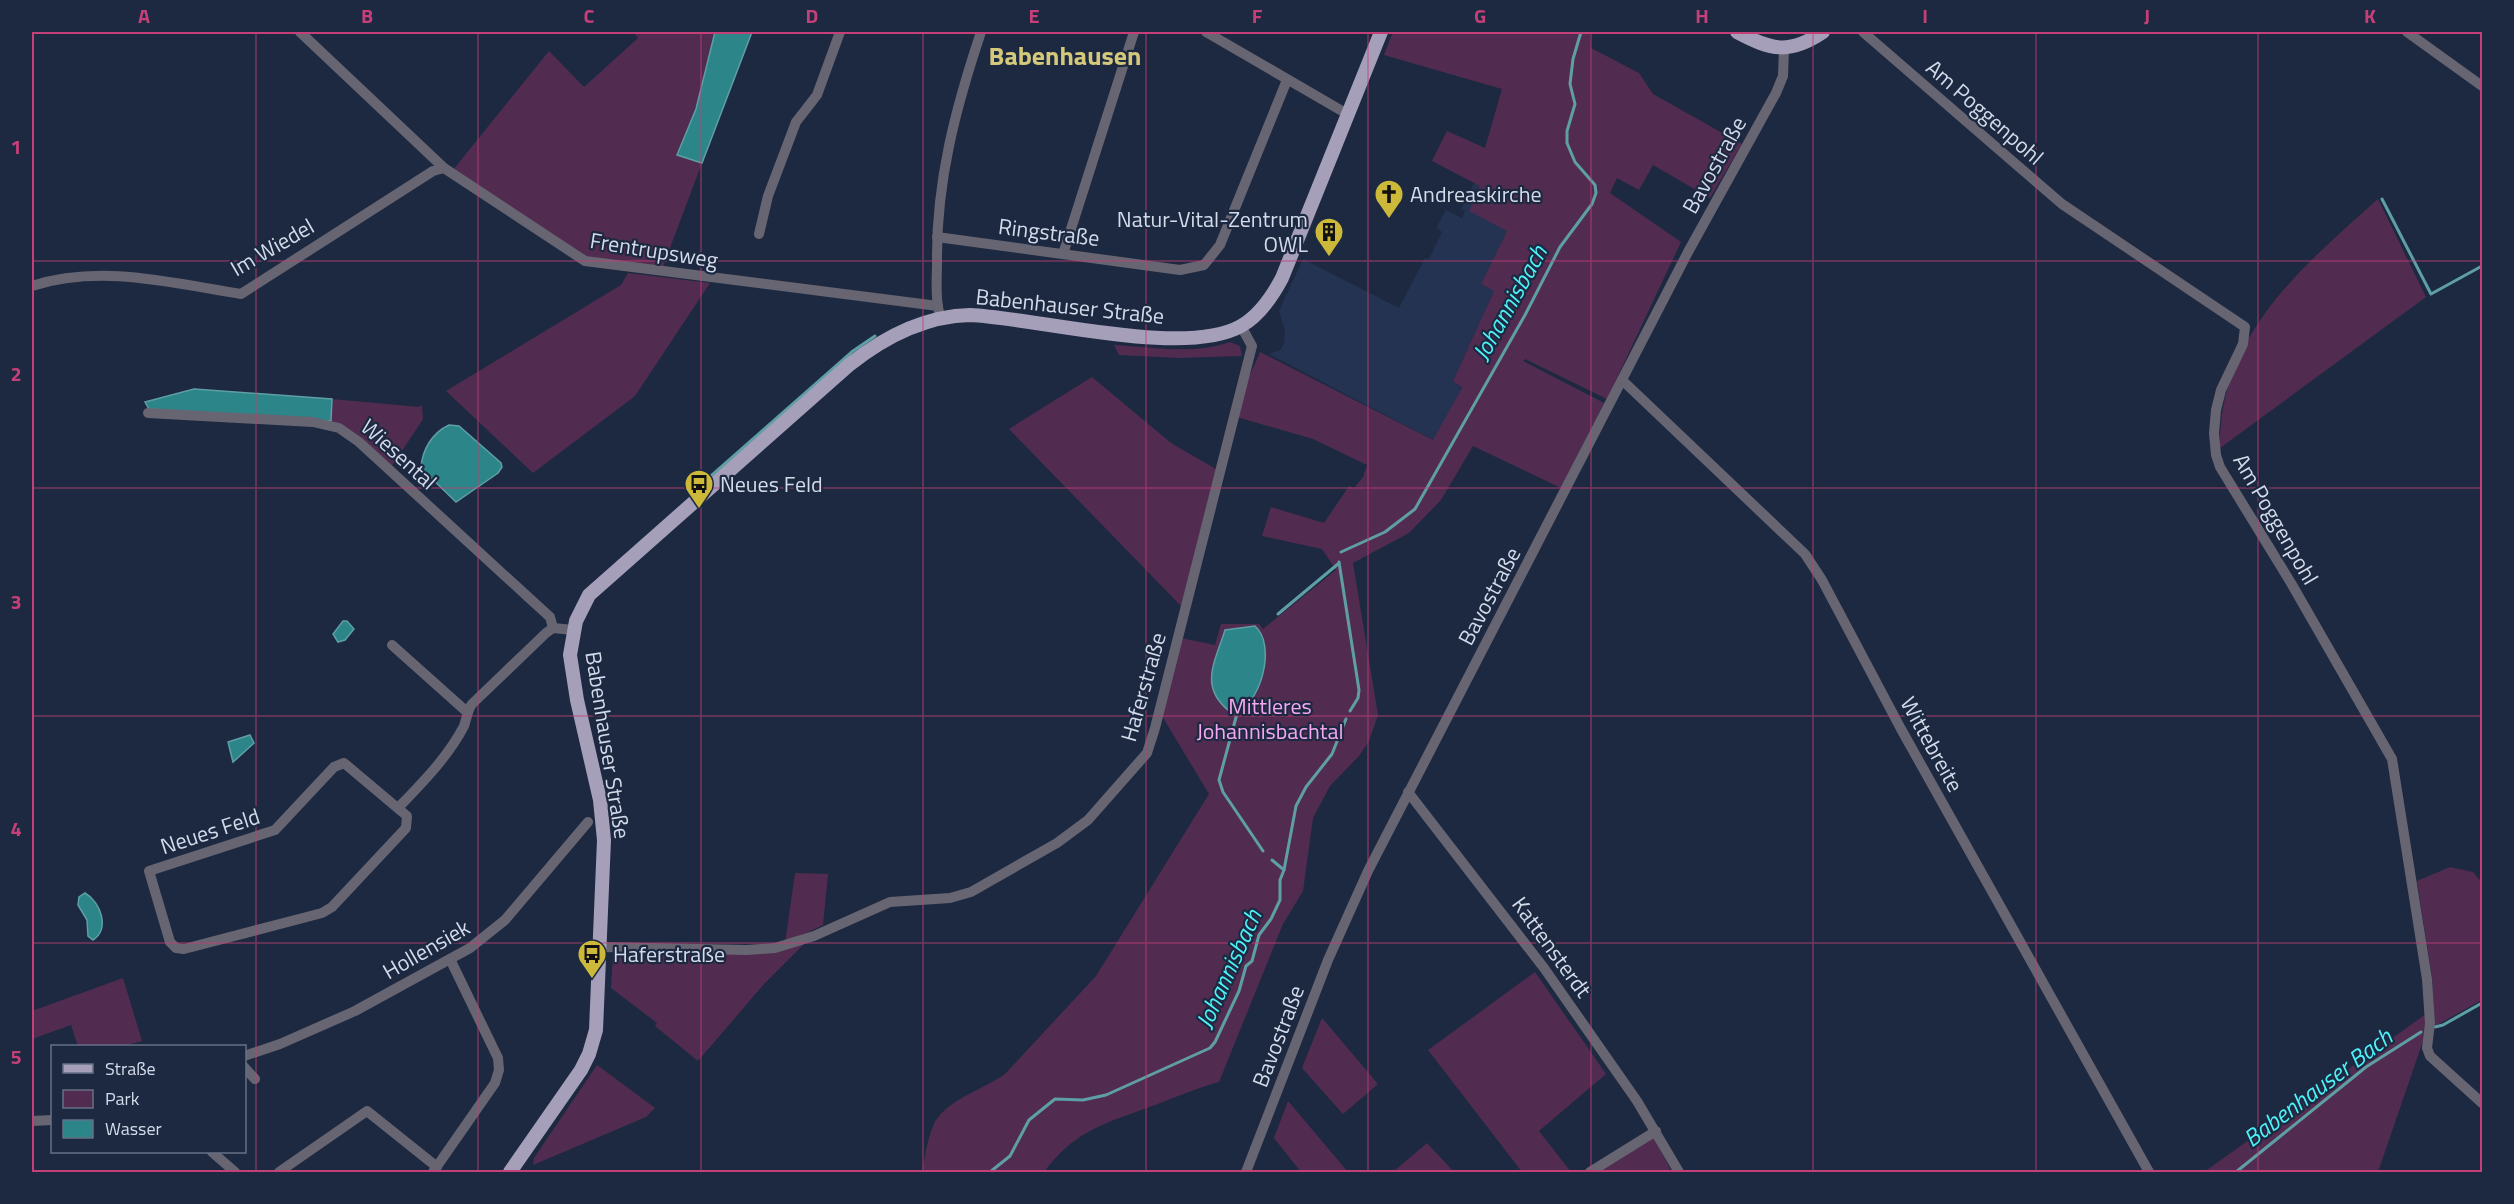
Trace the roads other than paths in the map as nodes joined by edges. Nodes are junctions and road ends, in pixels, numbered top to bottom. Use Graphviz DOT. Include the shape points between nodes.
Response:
graph roads {
  1 [pos="300,32"];
  2 [pos="840,32"];
  3 [pos="981,32"];
  4 [pos="1134,32"];
  5 [pos="1206,32"];
  6 [pos="1381,32"];
  7 [pos="1737,32"];
  8 [pos="1823,32"];
  9 [pos="1863,32"];
  10 [pos="2407,32"];
  11 [pos="1784,49"];
  12 [pos="1287,80"];
  13 [pos="2482,86"];
  14 [pos="1349,115"];
  15 [pos="444,168"];
  16 [pos="759,234"];
  17 [pos="937,237"];
  18 [pos="1063,254"];
  19 [pos="32,286"];
  20 [pos="939,312"];
  21 [pos="1241,326"];
  22 [pos="1622,380"];
  23 [pos="148,413"];
  24 [pos="553,628"];
  25 [pos="573,630"];
  26 [pos="392,645"];
  27 [pos="467,712"];
  28 [pos="1408,792"];
  29 [pos="399,808"];
  30 [pos="588,822"];
  31 [pos="601,947"];
  32 [pos="450,959"];
  33 [pos="246,1055"];
  34 [pos="246,1069"];
  35 [pos="255,1079"];
  36 [pos="2482,1103"];
  37 [pos="51,1120"];
  38 [pos="32,1121"];
  39 [pos="1656,1131"];
  40 [pos="213,1153"];
  41 [pos="435,1170"];
  42 [pos="235,1173"];
  43 [pos="279,1173"];
  44 [pos="510,1173"];
  45 [pos="1246,1173"];
  46 [pos="1590,1173"];
  47 [pos="1679,1173"];
  48 [pos="2149,1173"];
  1 -- 15 [label="street, Frentrupsweg"];
  2 -- 16 [label="street" via="817,95 796,122 768,196"];
  3 -- 17 [label="street" via="954,119 939,199"];
  4 -- 18 [label="street"];
  5 -- 12 [label="street"];
  6 -- 14 [label="main road, Babenhauser Straße"];
  7 -- 11 [label="main road"];
  8 -- 11 [label="main road"];
  9 -- 36 [label="street, Am Poggenpohl" via="2062,204 2245,327 2243,344 2216,410 2216,455 2392,759 2427,979 2427,1048 2430,1056"];
  10 -- 13 [label="street"];
  11 -- 22 [label="street, Bavostraße" via="1784,76 1776,93"];
  12 -- 14 [label="street"];
  12 -- 18 [label="street, Ringstraße" via="1220,245 1204,265 1180,270"];
  14 -- 21 [label="main road, Babenhauser Straße" via="1282,278 1260,311"];
  15 -- 19 [label="street, Im Wiedel" via="433,171 241,294 121,275 87,274"];
  15 -- 20 [label="street, Frentrupsweg" via="585,261"];
  17 -- 18 [label="street, Ringstraße"];
  17 -- 20 [label="street"];
  20 -- 21 [label="main road, Babenhauser Straße" via="1166,338 1211,336"];
  20 -- 25 [label="main road, Babenhauser Straße" via="886,339 849,364 600,584 584,603"];
  21 -- 31 [label="street, Haferstraße" via="1252,346 1155,728 1147,753 1088,819 1040,853 971,892 950,898 890,902 790,944 747,950"];
  22 -- 28 [label="street, Bavostraße"];
  22 -- 48 [label="street, Wittebreite" via="1811,563"];
  23 -- 24 [label="street, Wiesental" via="313,422 339,428 504,574 550,617"];
  24 -- 25 [label="street"];
  24 -- 27 [label="street"];
  25 -- 31 [label="main road, Babenhauser Straße" via="572,669 600,800 604,840"];
  26 -- 27 [label="street"];
  27 -- 29 [label="street" via="465,724 447,752"];
  28 -- 39 [label="street, Kattensterdt" via="1544,968"];
  28 -- 45 [label="street, Bavostraße" via="1341,931"];
  29 -- 29 [label="street, Neues Feld" via="407,816 406,828 322,913 184,949 170,942 149,871 275,830 339,764 348,764"];
  30 -- 32 [label="street, Hollensiek" via="500,925"];
  31 -- 44 [label="main road, Babenhauser Straße" via="596,1030 589,1054"];
  32 -- 33 [label="street, Hollensiek" via="356,1011"];
  32 -- 41 [label="street" via="498,1058 499,1070 495,1083"];
  34 -- 35 [label="street"];
  37 -- 38 [label="street"];
  39 -- 46 [label="street"];
  39 -- 47 [label="street, Kattensterdt"];
  40 -- 42 [label="street"];
  41 -- 43 [label="street" via="367,1111"];
}
